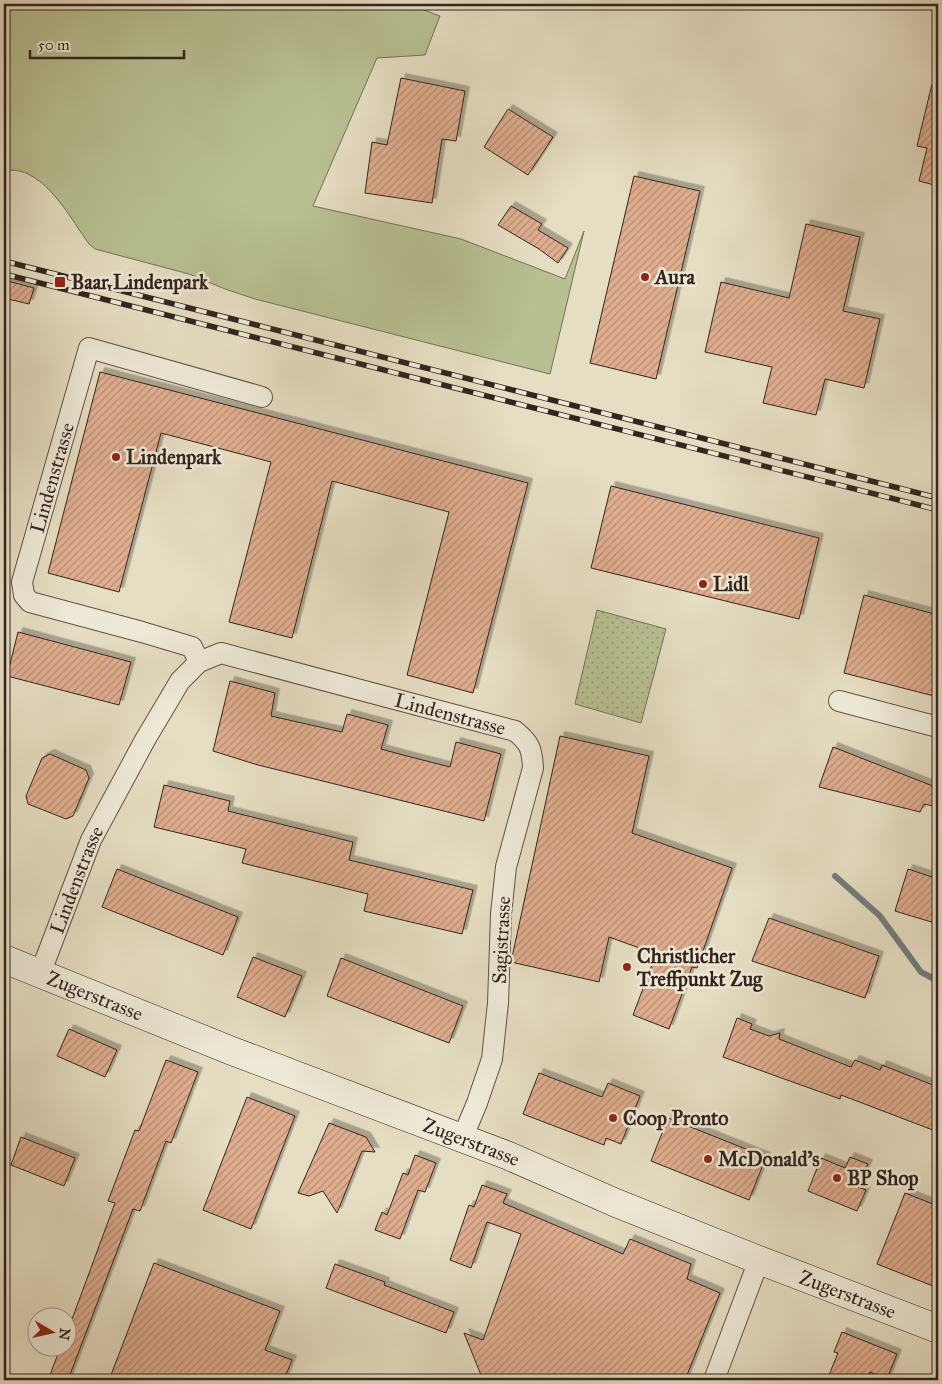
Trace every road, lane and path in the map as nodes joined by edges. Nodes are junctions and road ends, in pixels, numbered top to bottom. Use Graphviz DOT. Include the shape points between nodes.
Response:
graph roads {
  1 [pos="262,398"];
  2 [pos="199,662"];
  3 [pos="840,701"];
  4 [pos="938,727"];
  5 [pos="527,740"];
  6 [pos="4,959"];
  7 [pos="40,974"];
  8 [pos="462,1139"];
  9 [pos="759,1260"];
  10 [pos="938,1329"];
  11 [pos="714,1380"];
  1 -- 2 [label="street, Lindenstrasse" via="89,348 22,582 24,595 30,602 192,647"];
  2 -- 5 [label="street, Lindenstrasse" via="221,653 516,731"];
  2 -- 7 [label="street, Lindenstrasse" via="180,681 91,840"];
  3 -- 4 [label="street"];
  5 -- 8 [label="street, Sagistrasse" via="533,768 506,867 492,1059"];
  6 -- 7 [label="main road, Zugerstrasse"];
  7 -- 8 [label="main road, Zugerstrasse"];
  8 -- 9 [label="main road, Zugerstrasse"];
  9 -- 10 [label="main road, Zugerstrasse"];
  9 -- 11 [label="street"];
}
